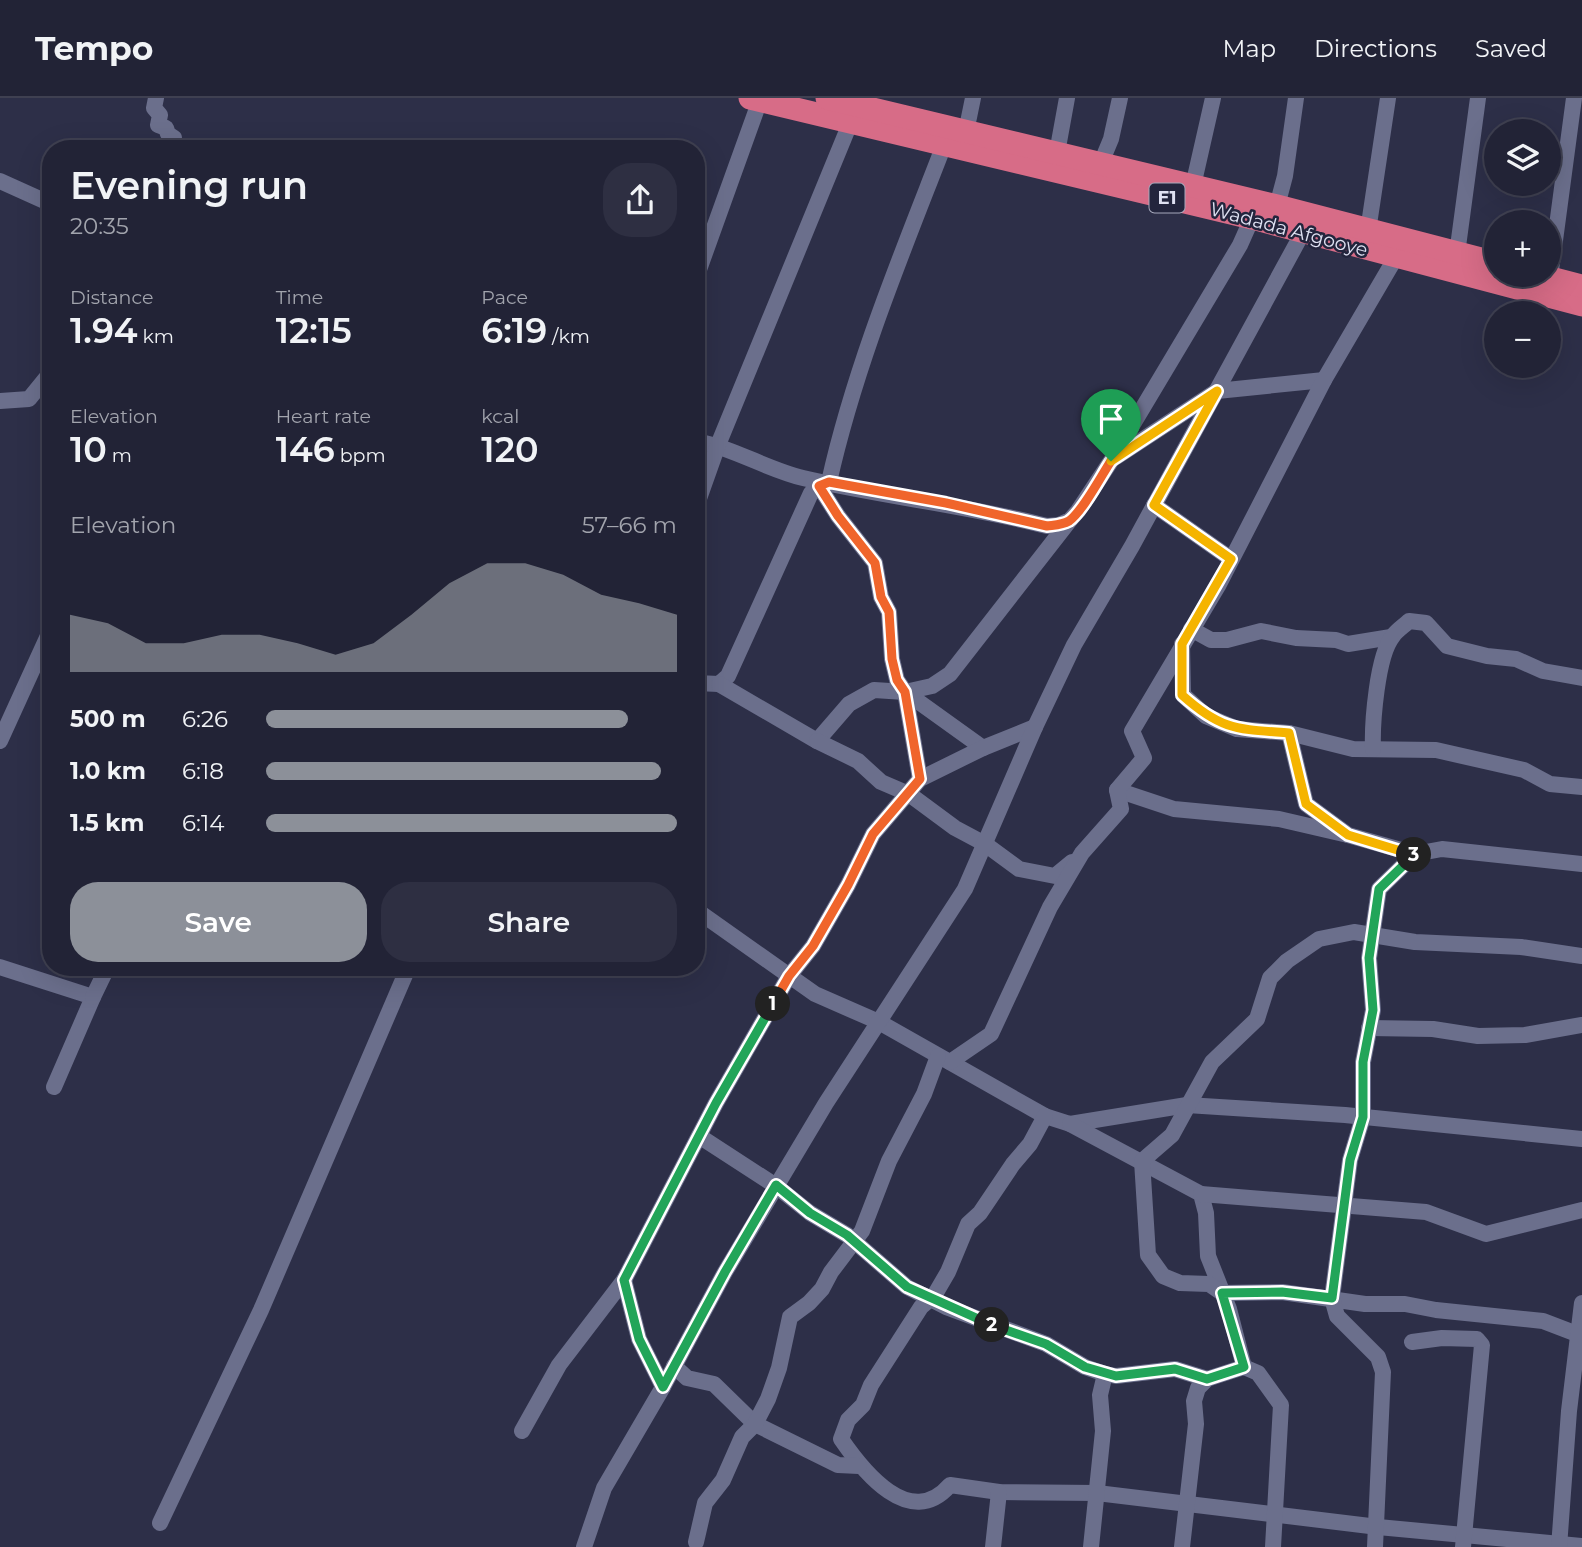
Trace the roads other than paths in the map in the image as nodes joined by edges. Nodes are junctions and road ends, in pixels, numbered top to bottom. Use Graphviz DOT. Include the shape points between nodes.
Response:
graph roads {
  1 [pos="156,98"];
  2 [pos="827,98"];
  3 [pos="973,98"];
  4 [pos="1066,98"];
  5 [pos="1120,98"];
  6 [pos="1213,98"];
  7 [pos="1296,98"];
  8 [pos="1388,98"];
  9 [pos="1478,98"];
  10 [pos="1574,98"];
  11 [pos="755,99"];
  12 [pos="859,108"];
  13 [pos="966,132"];
  14 [pos="174,140"];
  15 [pos="944,145"];
  16 [pos="1057,153"];
  17 [pos="1101,163"];
  18 [pos="0,181"];
  19 [pos="1193,186"];
  20 [pos="42,200"];
  21 [pos="1277,206"];
  22 [pos="1556,210"];
  23 [pos="1252,218"];
  24 [pos="1368,230"];
  25 [pos="1303,232"];
  26 [pos="705,251"];
  27 [pos="1457,254"];
  28 [pos="1396,257"];
  29 [pos="1484,260"];
  30 [pos="1561,280"];
  31 [pos="1582,286"];
  32 [pos="1582,305"];
  33 [pos="1324,380"];
  34 [pos="42,383"];
  35 [pos="1217,391"];
  36 [pos="0,401"];
  37 [pos="705,443"];
  38 [pos="718,445"];
  39 [pos="1111,461"];
  40 [pos="705,482"];
  41 [pos="824,484"];
  42 [pos="1154,505"];
  43 [pos="1070,520"];
  44 [pos="1231,559"];
  45 [pos="1191,629"];
  46 [pos="1391,637"];
  47 [pos="1182,644"];
  48 [pos="42,649"];
  49 [pos="1582,678"];
  50 [pos="705,683"];
  51 [pos="719,684"];
  52 [pos="905,692"];
  53 [pos="1035,727"];
  54 [pos="1289,733"];
  55 [pos="0,741"];
  56 [pos="817,741"];
  57 [pos="983,748"];
  58 [pos="1373,749"];
  59 [pos="920,779"];
  60 [pos="1582,788"];
  61 [pos="1117,790"];
  62 [pos="909,794"];
  63 [pos="1348,835"];
  64 [pos="985,844"];
  65 [pos="1082,853"];
  66 [pos="1415,854"];
  67 [pos="1582,864"];
  68 [pos="705,916"];
  69 [pos="1373,934"];
  70 [pos="1582,956"];
  71 [pos="0,967"];
  72 [pos="103,976"];
  73 [pos="405,976"];
  74 [pos="789,976"];
  75 [pos="93,997"];
  76 [pos="879,1022"];
  77 [pos="1582,1025"];
  78 [pos="1369,1028"];
  79 [pos="944,1059"];
  80 [pos="54,1087"];
  81 [pos="1187,1105"];
  82 [pos="1045,1116"];
  83 [pos="1363,1117"];
  84 [pos="1070,1124"];
  85 [pos="699,1136"];
  86 [pos="1582,1139"];
  87 [pos="1142,1161"];
  88 [pos="776,1185"];
  89 [pos="1201,1194"];
  90 [pos="1344,1207"];
  91 [pos="1582,1210"];
  92 [pos="855,1242"];
  93 [pos="624,1280"];
  94 [pos="1222,1293"];
  95 [pos="931,1298"];
  96 [pos="1332,1298"];
  97 [pos="1582,1303"];
  98 [pos="1577,1335"];
  99 [pos="1412,1342"];
  100 [pos="674,1366"];
  101 [pos="1244,1367"];
  102 [pos="1104,1374"];
  103 [pos="1207,1379"];
  104 [pos="663,1387"];
  105 [pos="755,1424"];
  106 [pos="522,1431"];
  107 [pos="859,1465"];
  108 [pos="999,1492"];
  109 [pos="1097,1493"];
  110 [pos="1187,1503"];
  111 [pos="1275,1513"];
  112 [pos="160,1523"];
  113 [pos="1378,1527"];
  114 [pos="1464,1541"];
  115 [pos="695,1542"];
  116 [pos="1559,1545"];
  117 [pos="1582,1546"];
  118 [pos="584,1547"];
  119 [pos="993,1547"];
  120 [pos="1091,1547"];
  121 [pos="1182,1547"];
  122 [pos="1273,1547"];
  123 [pos="1375,1547"];
  1 -- 14 [label="street" via="158,125"];
  2 -- 12 [label="highway, Wadada Afgooye / E1"];
  3 -- 13 [label="street"];
  4 -- 16 [label="street"];
  5 -- 17 [label="street"];
  6 -- 19 [label="street"];
  7 -- 21 [label="street" via="1286,176"];
  8 -- 24 [label="street"];
  9 -- 27 [label="street"];
  10 -- 22 [label="street"];
  11 -- 12 [label="highway, Wadada Afgooye / E1"];
  11 -- 26 [label="street"];
  12 -- 13 [label="highway, Wadada Afgooye / E1"];
  12 -- 15 [label="highway, Wadada Afgooye / E1"];
  12 -- 38 [label="street"];
  13 -- 16 [label="highway, Wadada Afgooye / E1"];
  15 -- 23 [label="highway, Wadada Afgooye / E1"];
  15 -- 41 [label="street" via="876,321"];
  16 -- 17 [label="highway, Wadada Afgooye / E1"];
  17 -- 19 [label="highway, Wadada Afgooye / E1"];
  18 -- 20 [label="street"];
  19 -- 21 [label="highway, Wadada Afgooye / E1"];
  21 -- 24 [label="highway, Wadada Afgooye / E1"];
  23 -- 25 [label="highway, Wadada Afgooye / E1"];
  23 -- 39 [label="street"];
  24 -- 27 [label="highway, Wadada Afgooye / E1"];
  25 -- 28 [label="highway, Wadada Afgooye / E1"];
  25 -- 35 [label="street"];
  27 -- 29 [label="highway, Wadada Afgooye / E1"];
  28 -- 32 [label="highway, Wadada Afgooye / E1"];
  28 -- 33 [label="street"];
  30 -- 31 [label="highway"];
  33 -- 35 [label="street"];
  33 -- 44 [label="street"];
  34 -- 36 [label="street" via="29,399"];
  35 -- 39 [label="street"];
  35 -- 42 [label="street"];
  37 -- 38 [label="street"];
  38 -- 40 [label="street"];
  38 -- 41 [label="street"];
  39 -- 43 [label="street"];
  41 -- 43 [label="street" via="946,503 1047,526"];
  41 -- 51 [label="street" via="811,493 728,676"];
  41 -- 52 [label="street" via="838,516 875,563 881,597 889,612 892,659"];
  42 -- 44 [label="street"];
  42 -- 53 [label="street" via="1074,645"];
  43 -- 52 [label="street" via="950,674 932,686"];
  44 -- 45 [label="street"];
  45 -- 46 [label="street" via="1212,640 1261,631 1348,644"];
  45 -- 47 [label="street"];
  46 -- 49 [label="street" via="1409,621 1426,624 1447,646"];
  46 -- 58 [label="street" via="1378,683"];
  47 -- 54 [label="street" via="1182,695 1206,716 1237,729"];
  47 -- 61 [label="street" via="1132,732 1144,758"];
  48 -- 55 [label="street"];
  50 -- 51 [label="street"];
  51 -- 56 [label="street"];
  52 -- 56 [label="street" via="874,690 849,704"];
  52 -- 57 [label="street"];
  52 -- 59 [label="street"];
  53 -- 57 [label="street"];
  53 -- 64 [label="street"];
  54 -- 58 [label="street" via="1353,749"];
  54 -- 63 [label="street" via="1306,804"];
  56 -- 62 [label="street" via="858,761 881,782"];
  57 -- 59 [label="street"];
  58 -- 60 [label="street" via="1449,753 1524,770 1550,784"];
  59 -- 62 [label="street"];
  61 -- 63 [label="street" via="1174,809 1279,819"];
  61 -- 65 [label="street" via="1121,809"];
  62 -- 64 [label="street"];
  62 -- 74 [label="street" via="873,834 818,936"];
  63 -- 66 [label="street"];
  64 -- 65 [label="street" via="1019,869 1055,876"];
  64 -- 76 [label="street" via="965,889"];
  65 -- 79 [label="street" via="1050,907 991,1034"];
  66 -- 67 [label="street" via="1442,849"];
  66 -- 69 [label="street" via="1379,889"];
  68 -- 74 [label="street"];
  69 -- 70 [label="street" via="1415,942 1521,947"];
  69 -- 78 [label="street"];
  69 -- 81 [label="street" via="1354,932 1320,939 1287,961 1270,978 1256,1019 1212,1062"];
  71 -- 75 [label="street"];
  72 -- 75 [label="street"];
  73 -- 112 [label="street" via="261,1310"];
  74 -- 76 [label="street" via="815,994"];
  74 -- 85 [label="street"];
  75 -- 80 [label="street"];
  76 -- 79 [label="street"];
  76 -- 88 [label="street"];
  77 -- 78 [label="street" via="1478,1037 1433,1029"];
  78 -- 83 [label="street" via="1363,1062"];
  79 -- 82 [label="street"];
  79 -- 92 [label="street" via="889,1161"];
  81 -- 83 [label="street"];
  81 -- 84 [label="street"];
  81 -- 87 [label="street" via="1172,1135"];
  82 -- 84 [label="street"];
  82 -- 95 [label="street" via="1030,1144 968,1224"];
  83 -- 86 [label="street"];
  83 -- 90 [label="street" via="1350,1160"];
  84 -- 87 [label="street"];
  85 -- 88 [label="street"];
  85 -- 93 [label="street"];
  87 -- 89 [label="street"];
  87 -- 94 [label="street" via="1147,1255 1163,1276 1180,1283 1209,1284"];
  88 -- 92 [label="street"];
  88 -- 100 [label="street"];
  89 -- 90 [label="street"];
  89 -- 94 [label="street" via="1208,1256"];
  90 -- 91 [label="street" via="1426,1213 1486,1234"];
  90 -- 96 [label="street"];
  92 -- 95 [label="street" via="907,1287"];
  92 -- 105 [label="street" via="816,1296 790,1317 779,1368"];
  93 -- 104 [label="street" via="639,1339"];
  93 -- 106 [label="street" via="559,1365"];
  94 -- 96 [label="street" via="1282,1292"];
  94 -- 101 [label="street"];
  95 -- 102 [label="street" via="1046,1344"];
  95 -- 107 [label="street" via="871,1385 863,1405 848,1420 841,1439"];
  96 -- 98 [label="street" via="1543,1321"];
  96 -- 113 [label="street" via="1338,1316 1378,1357 1383,1372"];
  97 -- 98 [label="street"];
  98 -- 116 [label="street"];
  99 -- 114 [label="street" via="1462,1337 1477,1339 1482,1345"];
  100 -- 104 [label="street"];
  100 -- 105 [label="street" via="687,1378 714,1384"];
  101 -- 103 [label="street"];
  101 -- 111 [label="street" via="1258,1373 1281,1405"];
  102 -- 103 [label="street" via="1175,1369"];
  102 -- 109 [label="street"];
  103 -- 110 [label="street" via="1194,1401 1196,1424"];
  104 -- 118 [label="street" via="604,1488"];
  105 -- 107 [label="street" via="838,1465"];
  105 -- 115 [label="street" via="742,1437 723,1479 705,1503"];
  107 -- 108 [label="street" via="886,1491 903,1500 920,1501 943,1493 950,1485"];
  108 -- 109 [label="street"];
  108 -- 119 [label="street"];
  109 -- 110 [label="street"];
  109 -- 120 [label="street"];
  110 -- 111 [label="street"];
  110 -- 121 [label="street"];
  111 -- 113 [label="street"];
  111 -- 122 [label="street"];
  113 -- 114 [label="street"];
  113 -- 123 [label="street"];
  114 -- 116 [label="street"];
  116 -- 117 [label="street"];
}
